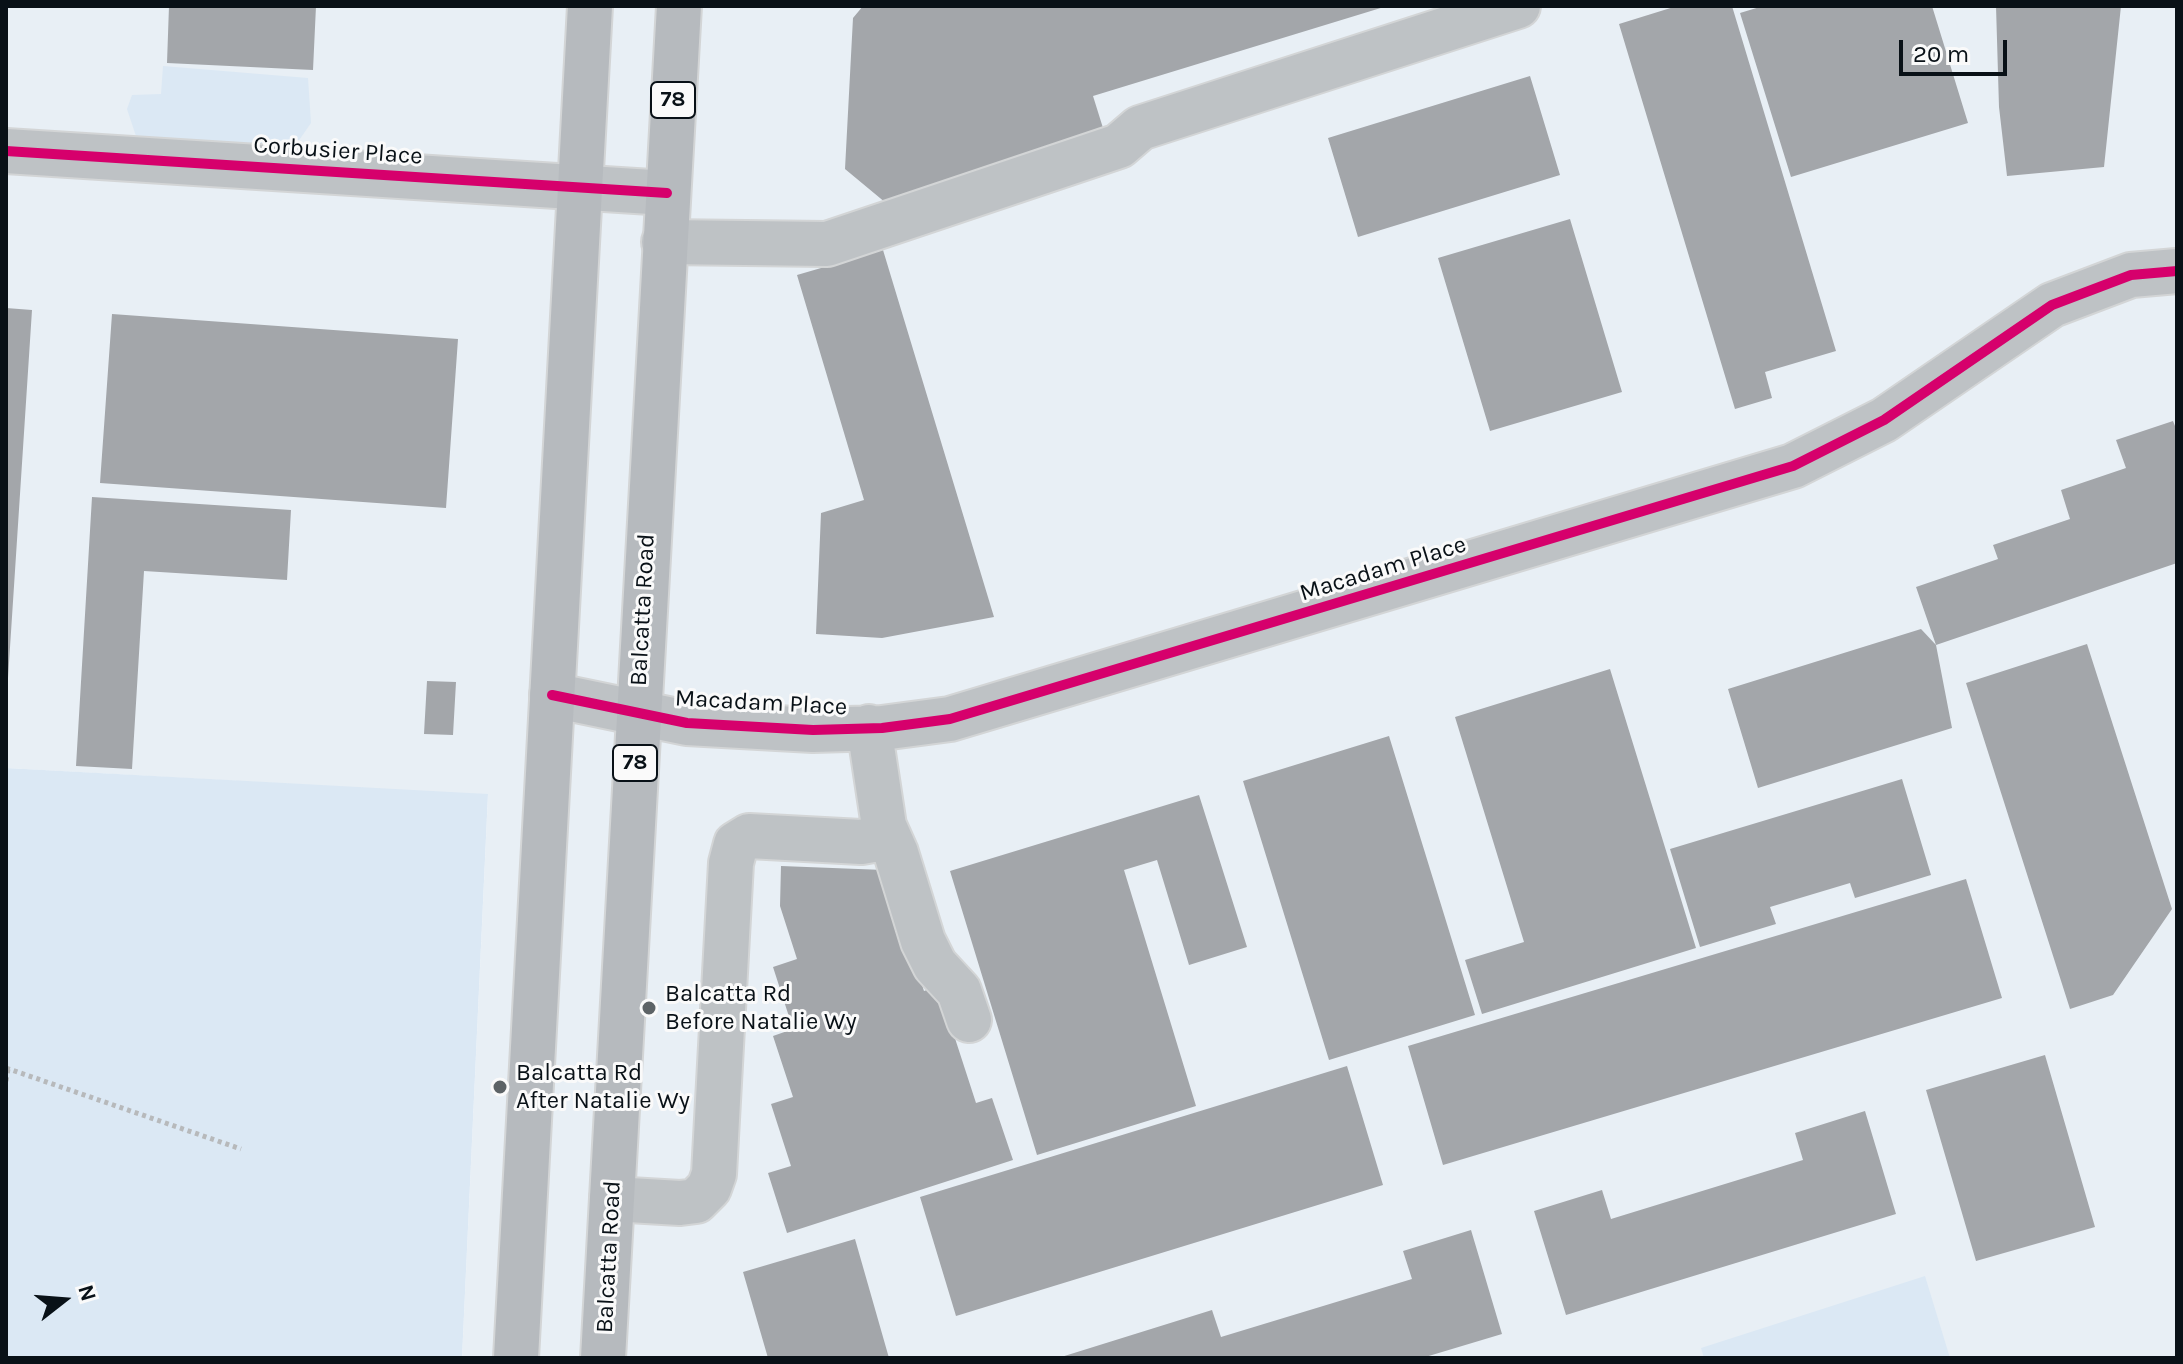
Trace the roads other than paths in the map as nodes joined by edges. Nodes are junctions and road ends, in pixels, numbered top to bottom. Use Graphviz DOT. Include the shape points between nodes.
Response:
graph roads {
  1 [pos="590,6"];
  2 [pos="679,6"];
  3 [pos="1518,6"];
  4 [pos="6,151"];
  5 [pos="580,187"];
  6 [pos="667,193"];
  7 [pos="664,242"];
  8 [pos="2177,271"];
  9 [pos="552,695"];
  10 [pos="637,714"];
  11 [pos="869,727"];
  12 [pos="889,837"];
  13 [pos="969,1020"];
  14 [pos="612,1199"];
  15 [pos="516,1358"];
  16 [pos="603,1358"];
  1 -- 5 [label="main road"];
  2 -- 6 [label="main road, Balcatta Road / 78"];
  3 -- 7 [label="street" via="1140,128 1119,146 827,244"];
  4 -- 5 [label="street, Corbusier Place"];
  5 -- 6 [label="street, Corbusier Place"];
  5 -- 9 [label="main road"];
  6 -- 7 [label="main road, Balcatta Road / 78"];
  7 -- 10 [label="main road, Balcatta Road / 78"];
  8 -- 11 [label="street, Macadam Place" via="2131,275 2052,305 1884,420 1793,466 1006,704 930,723"];
  9 -- 10 [label="street, Macadam Place"];
  9 -- 15 [label="main road"];
  10 -- 11 [label="street, Macadam Place" via="687,723 813,730"];
  10 -- 14 [label="main road, Balcatta Road / 78"];
  11 -- 12 [label="street"];
  12 -- 13 [label="street" via="923,941 935,965 959,991"];
  12 -- 14 [label="street" via="861,842 749,836 736,844 714,1174 696,1201"];
  14 -- 16 [label="main road, Balcatta Road / 78"];
}
